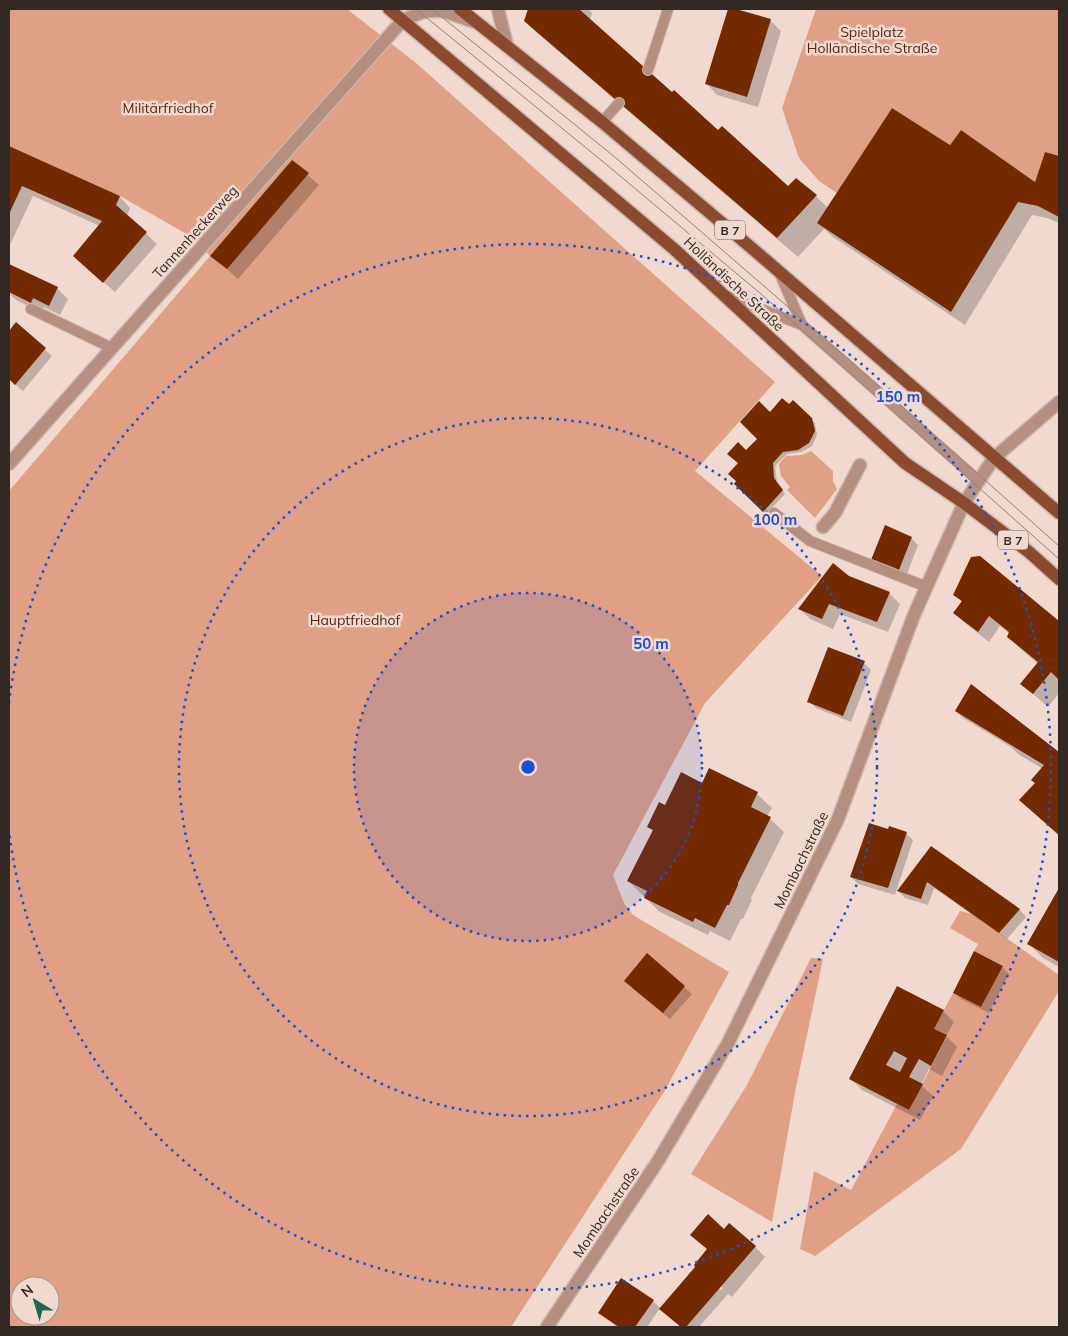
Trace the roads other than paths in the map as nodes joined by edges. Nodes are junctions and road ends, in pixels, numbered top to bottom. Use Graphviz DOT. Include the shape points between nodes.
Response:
graph roads {
  1 [pos="389,9"];
  2 [pos="460,9"];
  3 [pos="498,9"];
  4 [pos="668,9"];
  5 [pos="403,20"];
  6 [pos="479,24"];
  7 [pos="507,46"];
  8 [pos="648,70"];
  9 [pos="619,102"];
  10 [pos="602,122"];
  11 [pos="778,271"];
  12 [pos="723,294"];
  13 [pos="31,309"];
  14 [pos="802,325"];
  15 [pos="112,348"];
  16 [pos="1059,402"];
  17 [pos="994,458"];
  18 [pos="9,464"];
  19 [pos="860,465"];
  20 [pos="979,481"];
  21 [pos="964,503"];
  22 [pos="774,513"];
  23 [pos="1059,513"];
  24 [pos="823,527"];
  25 [pos="1059,579"];
  26 [pos="927,586"];
  27 [pos="547,1327"];
  1 -- 5 [label="main road, Holländische Straße / B 7"];
  2 -- 6 [label="main road, B 7"];
  3 -- 7 [label="street"];
  4 -- 8 [label="lane"];
  5 -- 6 [label="street" via="426,11 443,11"];
  5 -- 12 [label="main road, Holländische Straße / B 7"];
  5 -- 15 [label="street, Tannenheckerweg"];
  6 -- 7 [label="main road, B 7"];
  7 -- 10 [label="main road, B 7"];
  9 -- 10 [label="lane"];
  10 -- 11 [label="main road, B 7"];
  11 -- 14 [label="lane"];
  11 -- 17 [label="main road, B 7"];
  12 -- 14 [label="lane"];
  12 -- 21 [label="main road, Holländische Straße / B 7" via="905,463"];
  13 -- 15 [label="lane"];
  14 -- 20 [label="lane"];
  15 -- 18 [label="street, Tannenheckerweg"];
  16 -- 17 [label="street, Mombachstraße"];
  17 -- 20 [label="street, Mombachstraße"];
  17 -- 23 [label="main road, B 7"];
  19 -- 24 [label="street" via="836,513"];
  20 -- 21 [label="street, Mombachstraße"];
  21 -- 25 [label="main road, Holländische Straße / B 7"];
  21 -- 26 [label="street, Mombachstraße"];
  22 -- 26 [label="lane" via="810,541"];
  26 -- 27 [label="street, Mombachstraße" via="838,819 728,1043 658,1161"];
}
